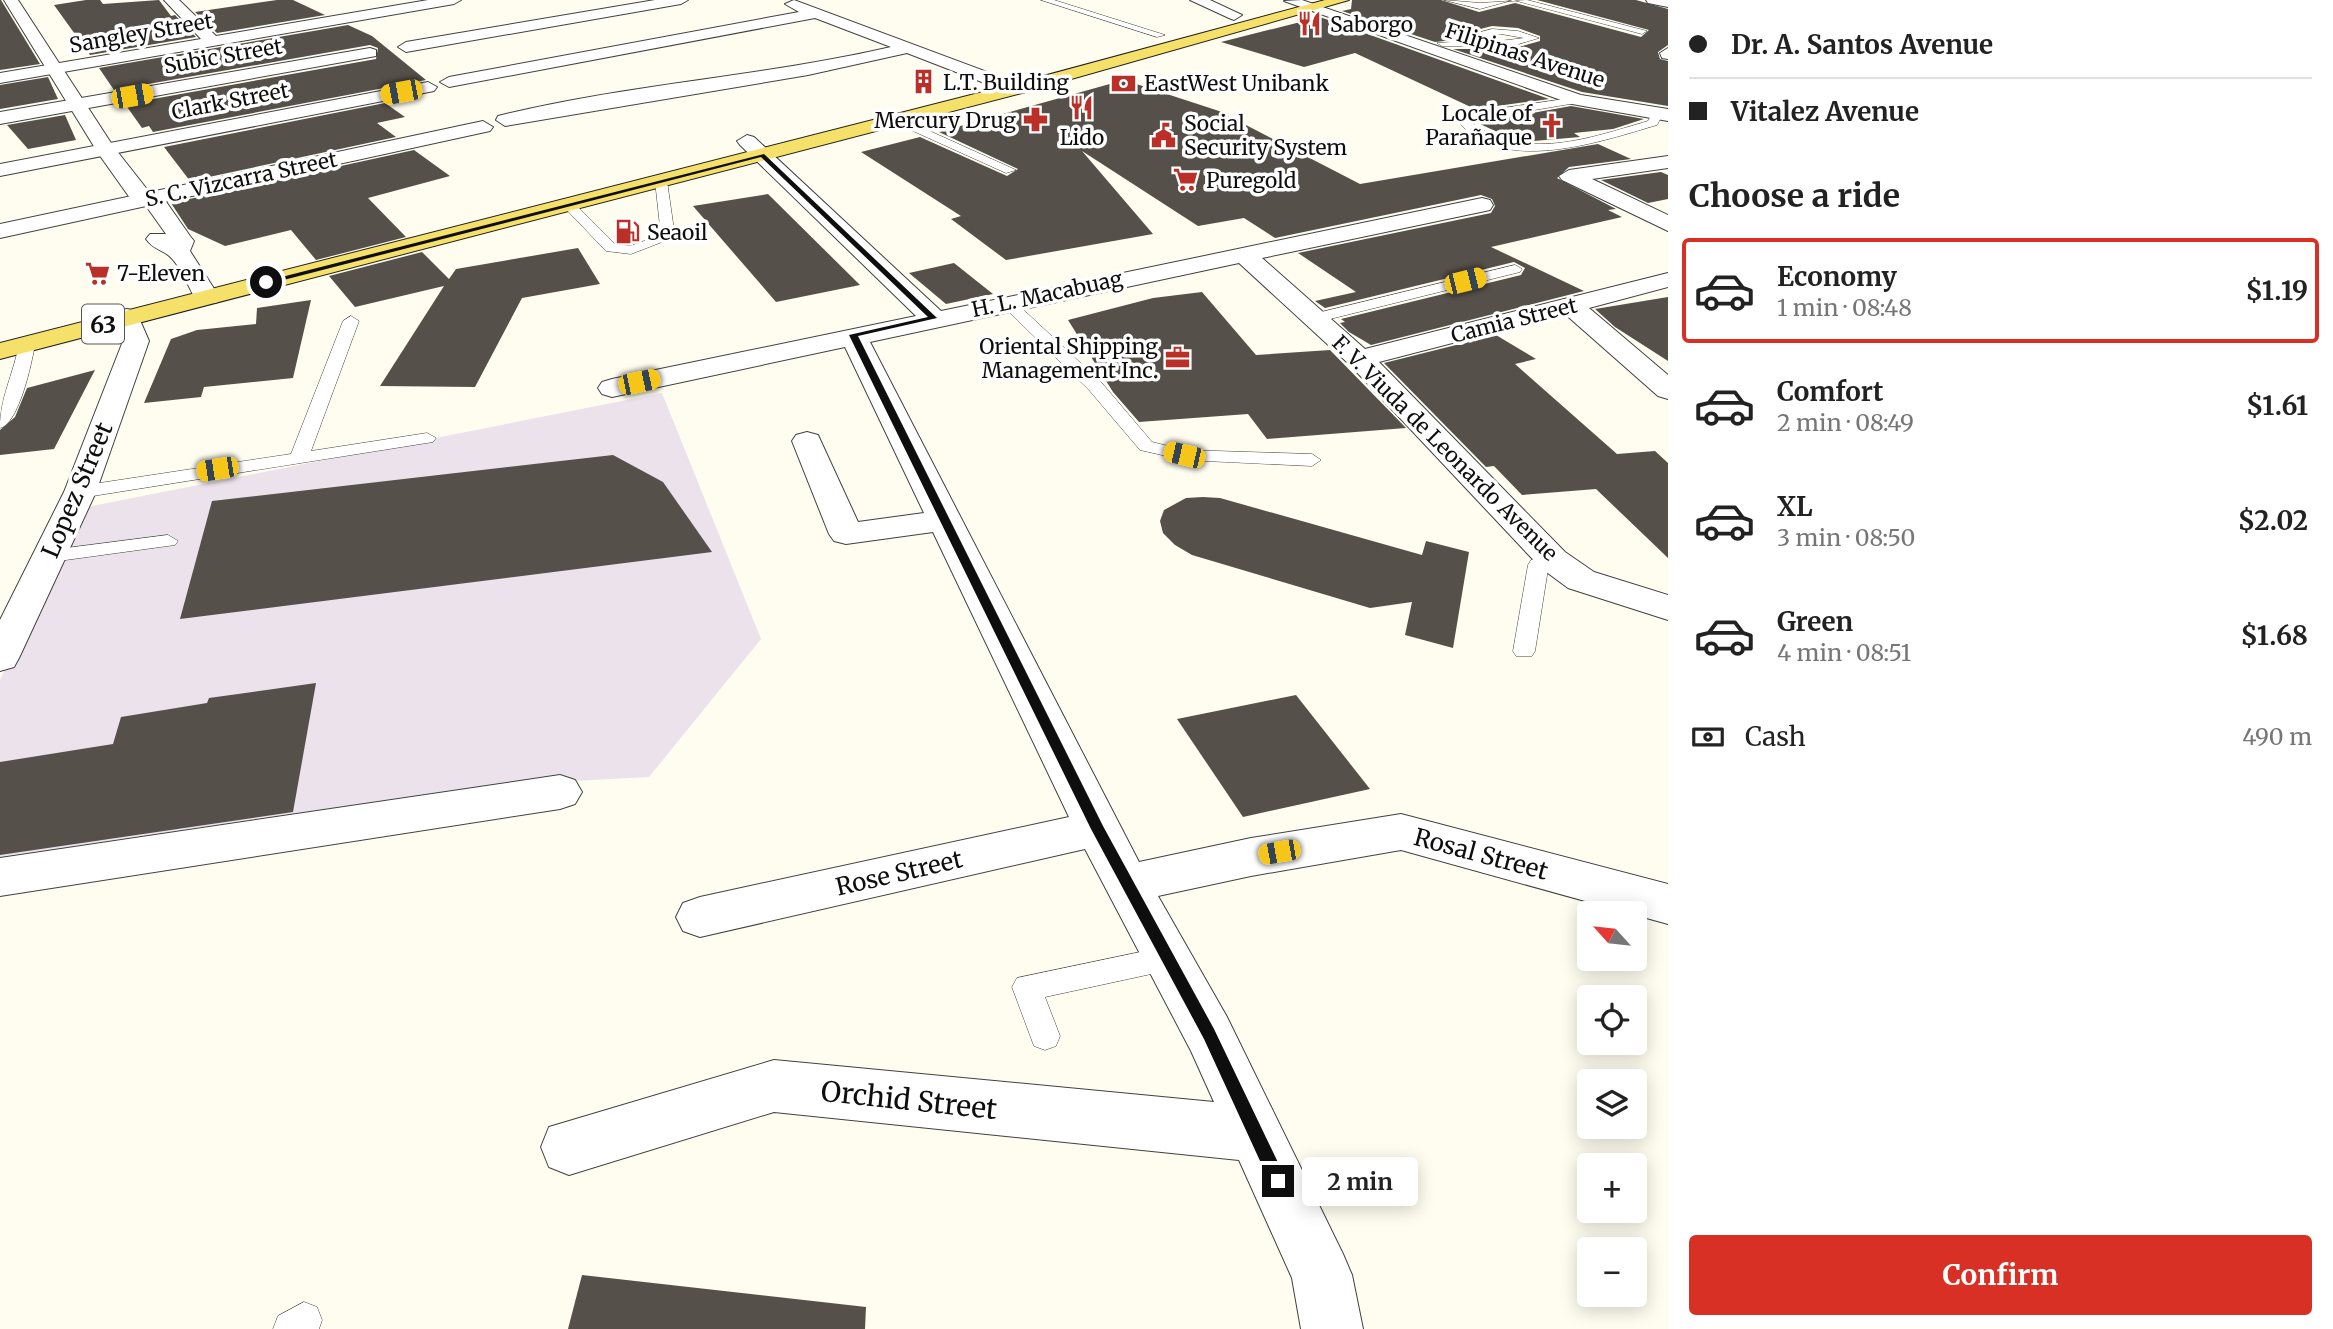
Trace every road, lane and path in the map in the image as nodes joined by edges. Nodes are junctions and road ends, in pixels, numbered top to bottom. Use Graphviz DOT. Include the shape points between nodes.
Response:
graph roads {
  1 [pos="11,0"];
  2 [pos="171,0"];
  3 [pos="454,0"];
  4 [pos="681,0"];
  5 [pos="780,0"];
  6 [pos="1045,0"];
  7 [pos="1197,0"];
  8 [pos="1292,0"];
  9 [pos="1448,0"];
  10 [pos="1509,0"];
  11 [pos="1517,0"];
  12 [pos="1653,0"];
  13 [pos="1327,2"];
  14 [pos="1668,3"];
  15 [pos="335,6"];
  16 [pos="816,13"];
  17 [pos="1234,15"];
  18 [pos="353,19"];
  19 [pos="1642,31"];
  20 [pos="1160,35"];
  21 [pos="213,42"];
  22 [pos="406,47"];
  23 [pos="908,48"];
  24 [pos="1456,49"];
  25 [pos="370,53"];
  26 [pos="54,69"];
  27 [pos="0,78"];
  28 [pos="990,80"];
  29 [pos="449,82"];
  30 [pos="428,87"];
  31 [pos="1016,89"];
  32 [pos="1586,97"];
  33 [pos="79,105"];
  34 [pos="1664,112"];
  35 [pos="0,118"];
  36 [pos="505,120"];
  37 [pos="897,120"];
  38 [pos="483,127"];
  39 [pos="754,148"];
  40 [pos="105,149"];
  41 [pos="1667,162"];
  42 [pos="0,170"];
  43 [pos="1010,170"];
  44 [pos="661,181"];
  45 [pos="141,198"];
  46 [pos="568,205"];
  47 [pos="1482,205"];
  48 [pos="1668,224"];
  49 [pos="0,232"];
  50 [pos="359,238"];
  51 [pos="1242,253"];
  52 [pos="1516,269"];
  53 [pos="1668,280"];
  54 [pos="206,283"];
  55 [pos="1009,303"];
  56 [pos="1571,306"];
  57 [pos="127,317"];
  58 [pos="933,318"];
  59 [pos="1314,318"];
  60 [pos="351,321"];
  61 [pos="0,327"];
  62 [pos="853,335"];
  63 [pos="27,344"];
  64 [pos="0,351"];
  65 [pos="1360,359"];
  66 [pos="1664,382"];
  67 [pos="612,388"];
  68 [pos="0,423"];
  69 [pos="427,438"];
  70 [pos="807,441"];
  71 [pos="300,455"];
  72 [pos="1311,460"];
  73 [pos="80,492"];
  74 [pos="944,520"];
  75 [pos="168,541"];
  76 [pos="51,556"];
  77 [pos="1553,560"];
  78 [pos="1668,608"];
  79 [pos="1524,651"];
  80 [pos="0,658"];
  81 [pos="560,792"];
  82 [pos="1097,829"];
  83 [pos="0,877"];
  84 [pos="1127,884"];
  85 [pos="1668,904"];
  86 [pos="700,917"];
  87 [pos="1169,959"];
  88 [pos="1045,1036"];
  89 [pos="1256,1134"];
  90 [pos="569,1147"];
  91 [pos="1332,1329"];
  1 -- 26 [label="street"];
  2 -- 21 [label="street"];
  3 -- 18 [label="street, Sangley Street"];
  4 -- 22 [label="street"];
  5 -- 16 [label="street"];
  6 -- 20 [label="lane"];
  7 -- 17 [label="street"];
  8 -- 13 [label="street, Filipinas Avenue"];
  8 -- 17 [label="main road, 63"];
  9 -- 10 [label="lane" via="1480,6"];
  11 -- 19 [label="lane"];
  12 -- 14 [label="street"];
  13 -- 24 [label="street, Filipinas Avenue"];
  13 -- 31 [label="main road, 63"];
  15 -- 18 [label="street"];
  16 -- 23 [label="street"];
  16 -- 29 [label="street"];
  17 -- 20 [label="main road, 63"];
  18 -- 21 [label="street, Sangley Street"];
  20 -- 28 [label="main road, 63"];
  21 -- 26 [label="street, Sangley Street"];
  23 -- 28 [label="street"];
  23 -- 36 [label="street" via="832,68 589,103"];
  24 -- 24 [label="lane" via="1501,45 1534,38 1499,32 1474,35"];
  24 -- 32 [label="street, Filipinas Avenue"];
  25 -- 33 [label="street, Subic Street"];
  26 -- 27 [label="street, Sangley Street"];
  26 -- 33 [label="street"];
  28 -- 31 [label="street"];
  28 -- 39 [label="main road, 63"];
  30 -- 40 [label="street, Clark Street"];
  31 -- 37 [label="main road, 63"];
  32 -- 34 [label="street, Filipinas Avenue"];
  32 -- 34 [label="lane" via="1463,120 1514,147 1537,149 1624,133 1653,123"];
  33 -- 35 [label="street, Subic Street"];
  33 -- 40 [label="street"];
  37 -- 39 [label="main road, 63"];
  37 -- 43 [label="lane"];
  38 -- 45 [label="street, S. C. Vizcarra Street"];
  39 -- 44 [label="main road, 63"];
  39 -- 50 [label="main road, 63"];
  39 -- 58 [label="street"];
  40 -- 42 [label="street, Clark Street"];
  40 -- 45 [label="street"];
  41 -- 48 [label="street" via="1569,176"];
  44 -- 46 [label="main road, 63"];
  44 -- 46 [label="lane" via="668,237 631,250 611,248"];
  45 -- 49 [label="street, S. C. Vizcarra Street"];
  45 -- 54 [label="street" via="163,245 178,251"];
  46 -- 54 [label="main road, 63"];
  47 -- 51 [label="street, H. L. Macabuag"];
  51 -- 55 [label="street, H. L. Macabuag"];
  51 -- 59 [label="street, F. V. Viuda de Leonardo Avenue"];
  52 -- 59 [label="lane"];
  53 -- 56 [label="street, Camia Street"];
  54 -- 57 [label="main road, 63"];
  54 -- 61 [label="main road, 63"];
  55 -- 58 [label="street, H. L. Macabuag"];
  55 -- 72 [label="lane" via="1095,386 1146,446 1184,455"];
  56 -- 65 [label="street, Camia Street"];
  56 -- 66 [label="street"];
  57 -- 63 [label="main road, 63"];
  57 -- 73 [label="street, Lopez Street" via="136,341"];
  58 -- 62 [label="street, H. L. Macabuag"];
  59 -- 65 [label="street, F. V. Viuda de Leonardo Avenue"];
  60 -- 71 [label="lane"];
  62 -- 67 [label="street, H. L. Macabuag"];
  62 -- 74 [label="street"];
  63 -- 64 [label="main road, 63"];
  63 -- 68 [label="lane" via="18,386"];
  65 -- 77 [label="street, F. V. Viuda de Leonardo Avenue"];
  69 -- 71 [label="lane"];
  70 -- 74 [label="street" via="846,534"];
  71 -- 73 [label="lane"];
  73 -- 76 [label="street, Lopez Street"];
  74 -- 82 [label="street"];
  75 -- 76 [label="lane"];
  76 -- 80 [label="street, Lopez Street"];
  77 -- 78 [label="street, F. V. Viuda de Leonardo Avenue" via="1581,580"];
  77 -- 79 [label="lane" via="1538,565"];
  81 -- 83 [label="street"];
  82 -- 84 [label="street"];
  82 -- 86 [label="street, Rose Street"];
  84 -- 85 [label="street, Rosal Street" via="1401,832"];
  84 -- 87 [label="street"];
  87 -- 88 [label="lane" via="1027,988"];
  87 -- 89 [label="street"];
  89 -- 90 [label="street, Orchid Street" via="774,1086"];
  89 -- 91 [label="street" via="1322,1275"];
}
